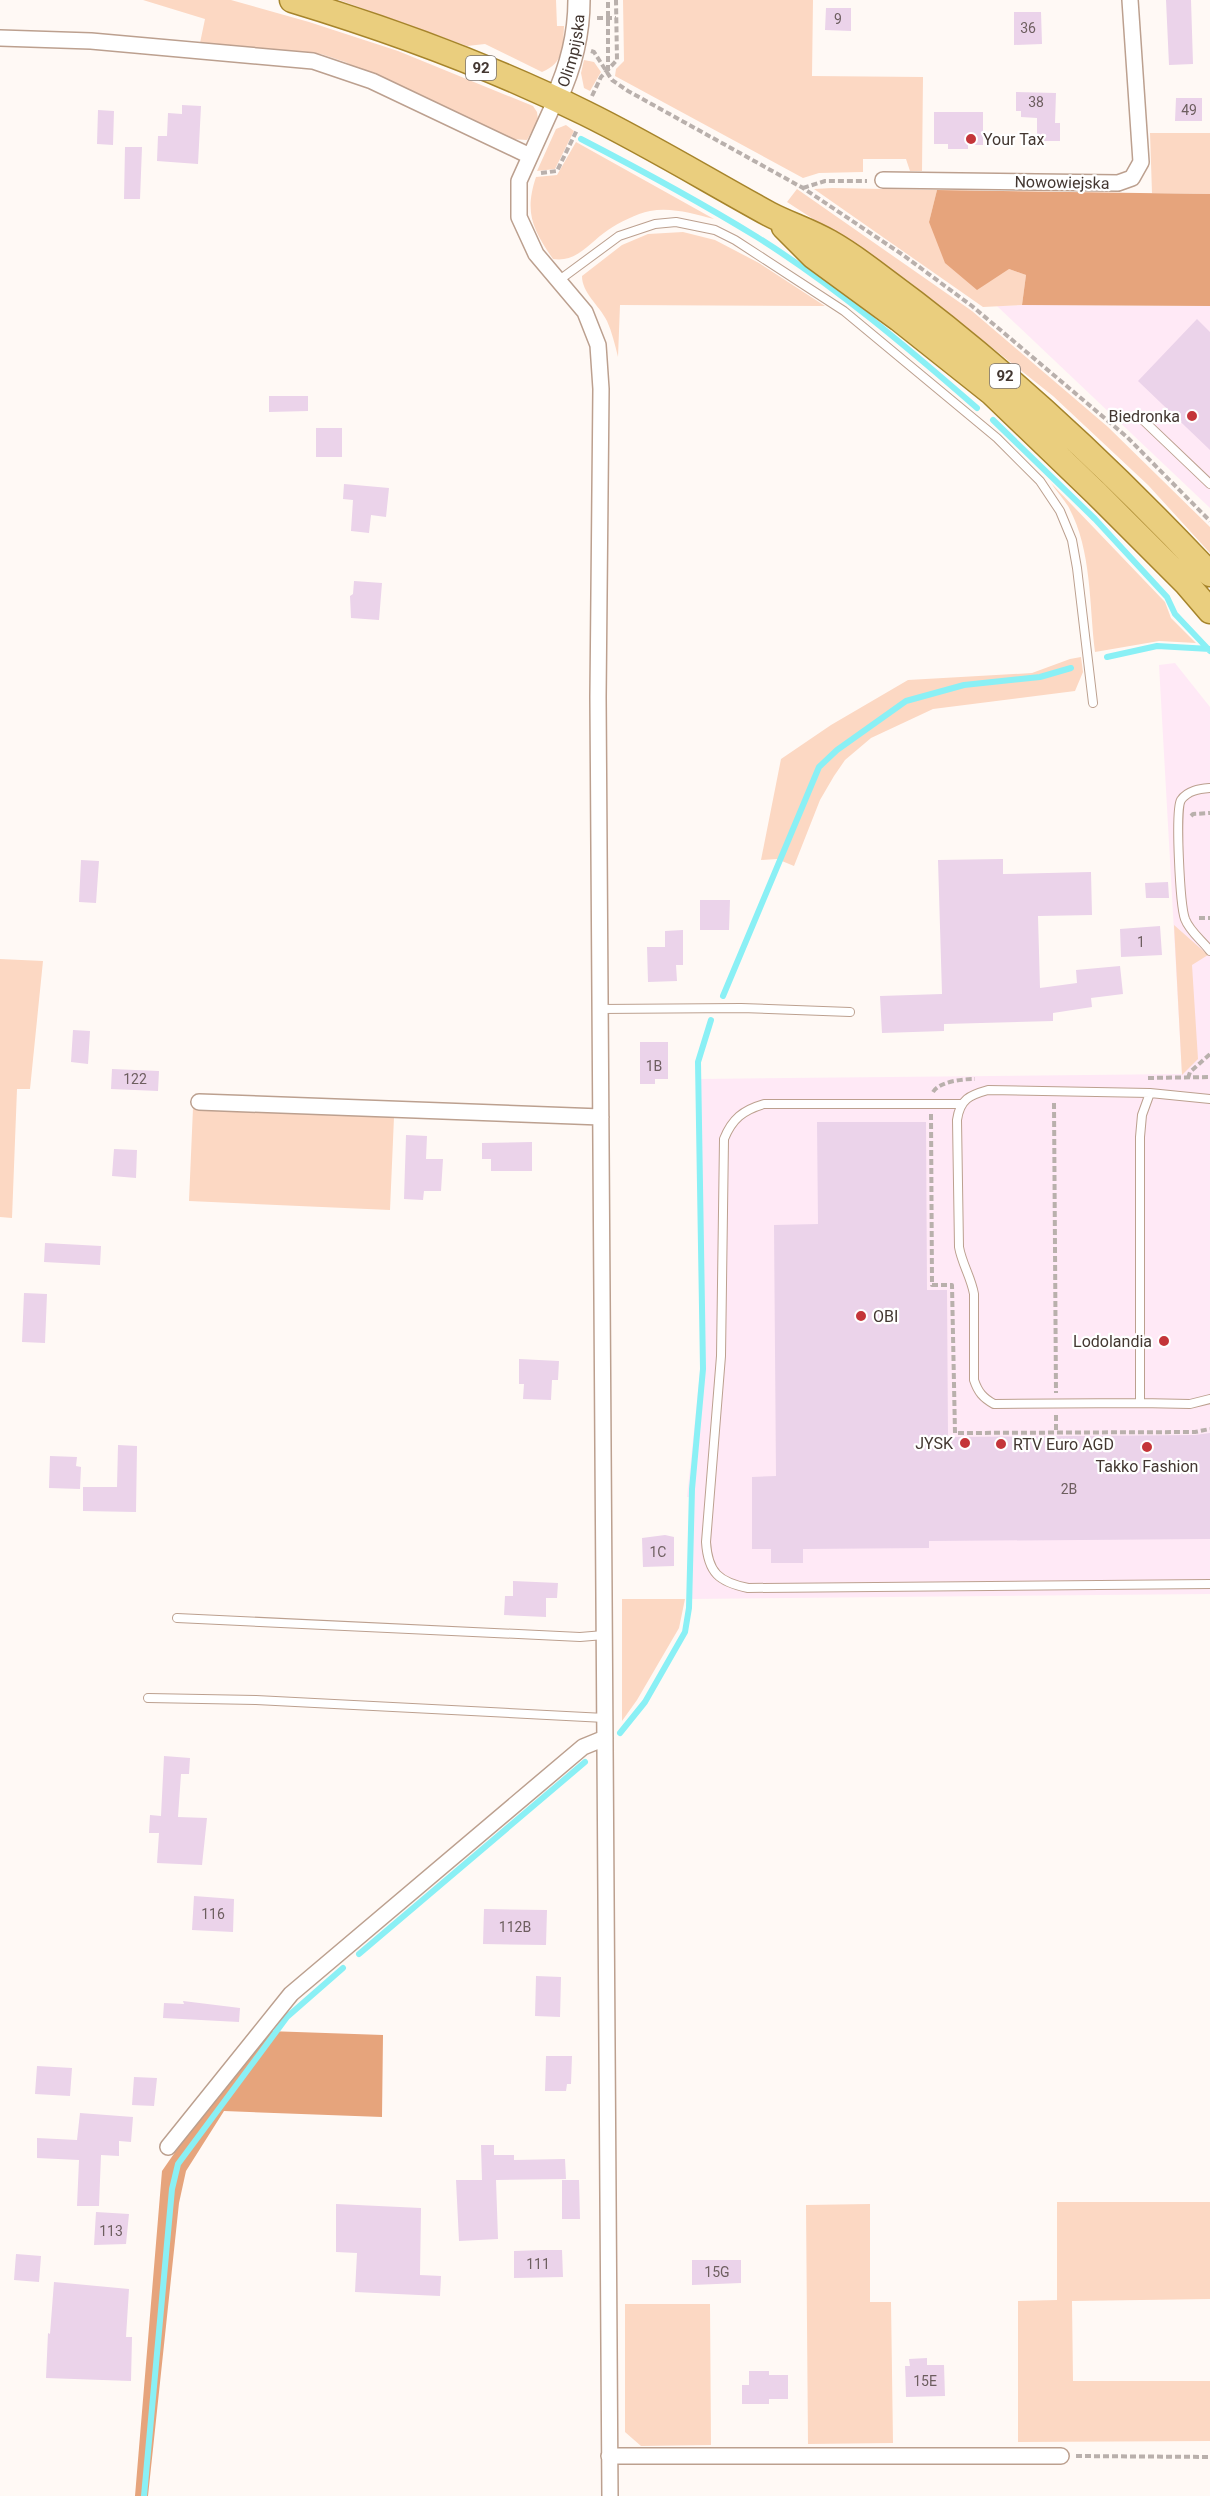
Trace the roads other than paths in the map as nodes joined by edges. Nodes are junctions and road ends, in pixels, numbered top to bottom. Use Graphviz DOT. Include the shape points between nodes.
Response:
graph roads {
  1 [pos="292,0"];
  2 [pos="579,0"];
  3 [pos="1130,0"];
  4 [pos="0,38"];
  5 [pos="556,99"];
  6 [pos="530,156"];
  7 [pos="883,180"];
  8 [pos="771,215"];
  9 [pos="558,281"];
  10 [pos="1144,422"];
  11 [pos="1210,484"];
  12 [pos="1210,574"];
  13 [pos="1210,611"];
  14 [pos="1093,704"];
  15 [pos="1210,788"];
  16 [pos="1210,951"];
  17 [pos="600,1009"];
  18 [pos="850,1012"];
  19 [pos="1150,1093"];
  20 [pos="1210,1099"];
  21 [pos="198,1102"];
  22 [pos="961,1104"];
  23 [pos="601,1117"];
  24 [pos="1210,1399"];
  25 [pos="1140,1402"];
  26 [pos="1210,1584"];
  27 [pos="177,1618"];
  28 [pos="604,1635"];
  29 [pos="148,1698"];
  30 [pos="605,1718"];
  31 [pos="605,1738"];
  32 [pos="168,2147"];
  33 [pos="609,2456"];
  34 [pos="1061,2456"];
  35 [pos="610,2496"];
  1 -- 5 [label="main road, 92" via="405,38"];
  2 -- 5 [label="street, Olimpijska" via="575,47"];
  3 -- 7 [label="street, Nowowiejska" via="1141,162 1132,178 1118,183"];
  4 -- 6 [label="street" via="313,61 372,81"];
  5 -- 6 [label="street"];
  5 -- 8 [label="main road, 92" via="661,152"];
  6 -- 9 [label="street" via="519,181 519,218 536,254"];
  8 -- 12 [label="main road, 92" via="828,241 884,279 991,364 1055,419"];
  8 -- 13 [label="main road, 92" via="813,256 992,393 1105,501"];
  9 -- 14 [label="lane" via="619,236 634,229 676,222 715,230 735,240 844,311 998,438 1040,481 1060,511 1072,540 1077,568"];
  9 -- 17 [label="street" via="585,312 598,345 601,389"];
  10 -- 11 [label="lane"];
  15 -- 16 [label="lane" via="1186,795 1177,819 1183,912 1191,931"];
  17 -- 18 [label="lane"];
  17 -- 23 [label="street"];
  19 -- 20 [label="lane"];
  19 -- 22 [label="lane" via="988,1090 970,1095"];
  19 -- 25 [label="lane" via="1140,1137"];
  21 -- 23 [label="street"];
  22 -- 25 [label="lane" via="957,1120 959,1247 974,1294 974,1380 978,1391 994,1404"];
  22 -- 26 [label="lane" via="764,1104 738,1115 728,1127 724,1139 721,1356 706,1542 711,1569 725,1581 748,1588"];
  23 -- 28 [label="street"];
  24 -- 25 [label="lane" via="1190,1404"];
  27 -- 28 [label="lane"];
  28 -- 30 [label="street"];
  29 -- 30 [label="lane"];
  30 -- 31 [label="street"];
  31 -- 32 [label="street" via="583,1747 291,1994"];
  31 -- 33 [label="street"];
  33 -- 34 [label="street"];
  33 -- 35 [label="street"];
}
